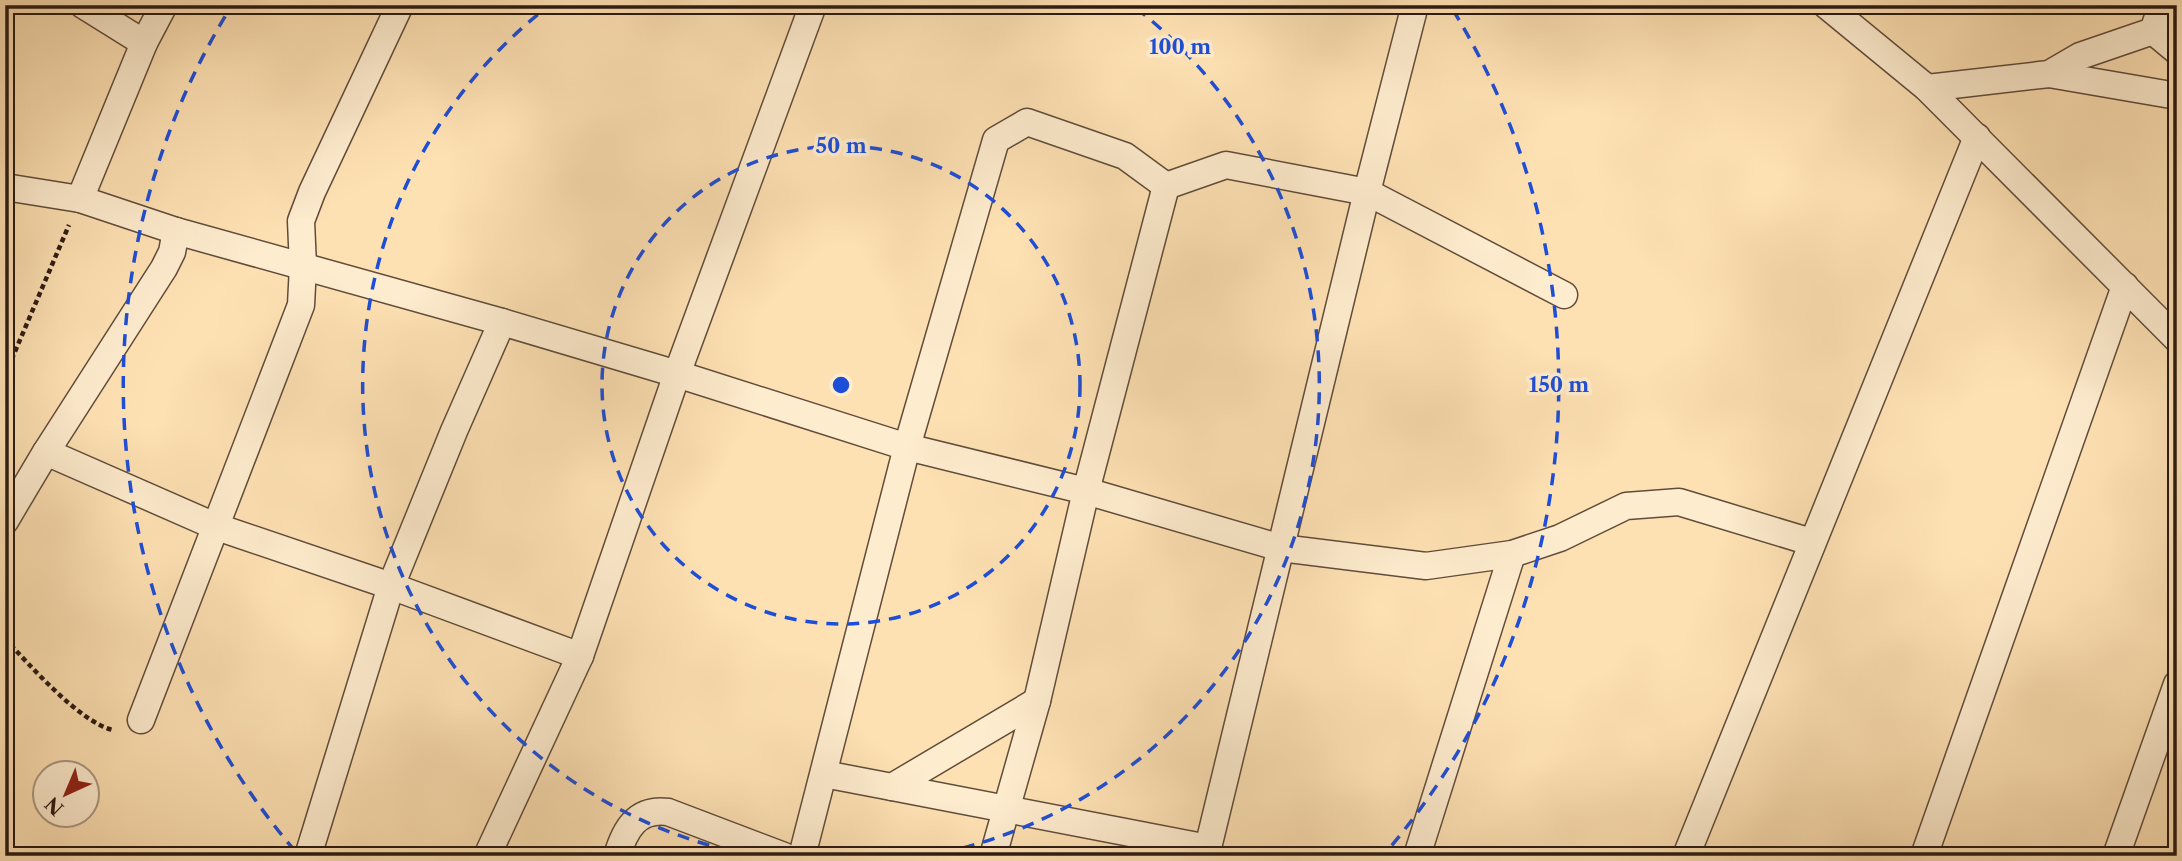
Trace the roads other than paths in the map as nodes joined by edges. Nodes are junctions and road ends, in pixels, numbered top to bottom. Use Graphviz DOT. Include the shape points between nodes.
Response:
graph roads {
  1 [pos="82,5"];
  2 [pos="164,5"];
  3 [pos="400,5"];
  4 [pos="813,5"];
  5 [pos="1415,5"];
  6 [pos="1826,5"];
  7 [pos="2162,5"];
  8 [pos="2153,31"];
  9 [pos="144,43"];
  10 [pos="2177,51"];
  11 [pos="2049,74"];
  12 [pos="1927,88"];
  13 [pos="2177,96"];
  14 [pos="1977,137"];
  15 [pos="1166,186"];
  16 [pos="5,187"];
  17 [pos="1367,192"];
  18 [pos="80,200"];
  19 [pos="176,231"];
  20 [pos="303,266"];
  21 [pos="2124,286"];
  22 [pos="1564,295"];
  23 [pos="502,322"];
  24 [pos="2177,340"];
  25 [pos="677,374"];
  26 [pos="907,447"];
  27 [pos="46,452"];
  28 [pos="1086,491"];
  29 [pos="5,521"];
  30 [pos="217,527"];
  31 [pos="1811,542"];
  32 [pos="1281,548"];
  33 [pos="1512,554"];
  34 [pos="391,586"];
  35 [pos="580,656"];
  36 [pos="2177,684"];
  37 [pos="1037,701"];
  38 [pos="141,720"];
  39 [pos="824,774"];
  40 [pos="892,787"];
  41 [pos="1005,809"];
  42 [pos="1207,852"];
  43 [pos="308,856"];
  44 [pos="487,856"];
  45 [pos="617,856"];
  46 [pos="783,856"];
  47 [pos="802,856"];
  48 [pos="993,856"];
  49 [pos="1417,856"];
  50 [pos="1685,856"];
  51 [pos="1924,856"];
  52 [pos="2116,856"];
  1 -- 9 [label="street"];
  2 -- 9 [label="street"];
  3 -- 20 [label="street" via="304,212"];
  4 -- 25 [label="street"];
  5 -- 17 [label="street"];
  6 -- 12 [label="street"];
  7 -- 8 [label="street"];
  8 -- 10 [label="street"];
  8 -- 11 [label="street" via="2080,56"];
  9 -- 18 [label="street"];
  11 -- 12 [label="street"];
  11 -- 13 [label="street"];
  12 -- 14 [label="street"];
  14 -- 21 [label="street"];
  14 -- 31 [label="street"];
  15 -- 17 [label="street" via="1226,164"];
  15 -- 26 [label="street" via="1125,156 1027,122 996,140"];
  15 -- 28 [label="street"];
  16 -- 18 [label="street"];
  17 -- 22 [label="street"];
  17 -- 32 [label="street"];
  18 -- 19 [label="street"];
  19 -- 20 [label="street"];
  19 -- 27 [label="street" via="164,268"];
  20 -- 23 [label="street"];
  20 -- 30 [label="street" via="301,305"];
  21 -- 24 [label="street"];
  21 -- 51 [label="street"];
  23 -- 25 [label="street"];
  23 -- 34 [label="street"];
  25 -- 26 [label="street"];
  25 -- 35 [label="street"];
  26 -- 28 [label="street"];
  26 -- 39 [label="street"];
  27 -- 29 [label="street"];
  27 -- 30 [label="street"];
  28 -- 32 [label="street"];
  28 -- 37 [label="street"];
  30 -- 34 [label="street"];
  30 -- 38 [label="street"];
  31 -- 33 [label="street" via="1679,502 1626,506 1560,538"];
  31 -- 50 [label="street"];
  32 -- 33 [label="street" via="1426,566"];
  32 -- 42 [label="street"];
  33 -- 49 [label="street"];
  34 -- 35 [label="street"];
  34 -- 43 [label="street"];
  35 -- 44 [label="street"];
  36 -- 52 [label="street"];
  37 -- 40 [label="street"];
  37 -- 41 [label="street"];
  39 -- 40 [label="street"];
  39 -- 47 [label="street"];
  40 -- 41 [label="street"];
  41 -- 42 [label="street"];
  41 -- 48 [label="street"];
  45 -- 46 [label="street" via="630,827 653,810"];
}
